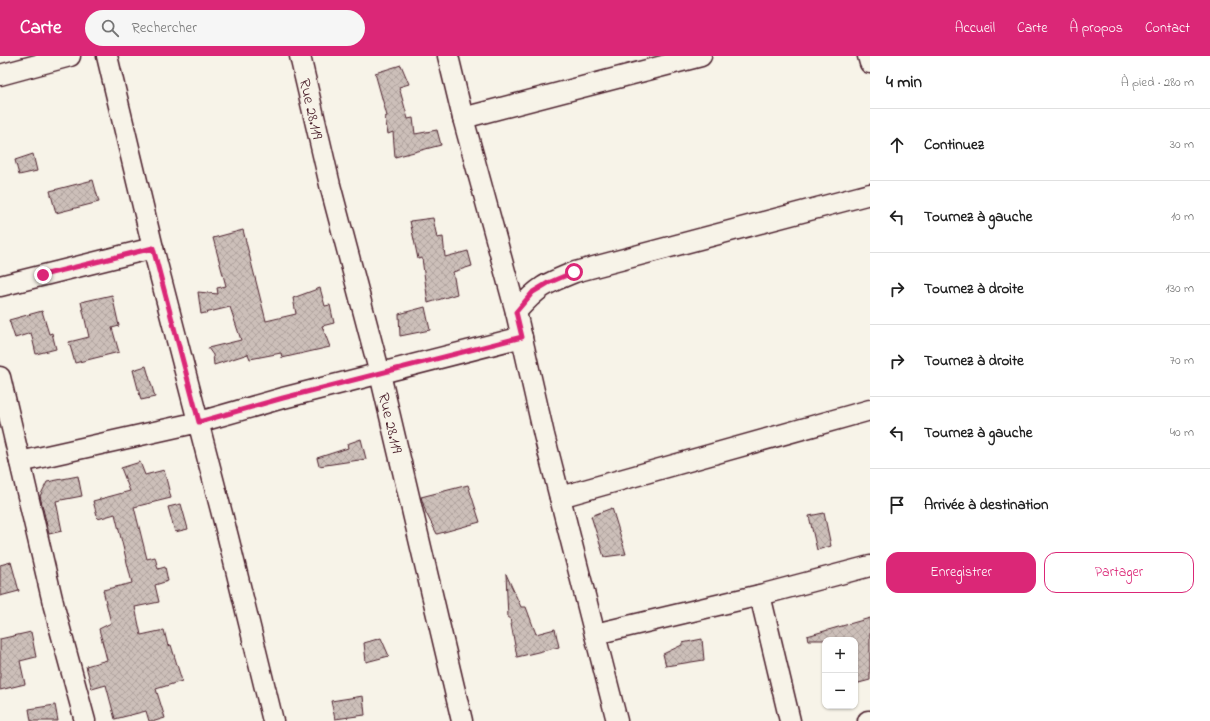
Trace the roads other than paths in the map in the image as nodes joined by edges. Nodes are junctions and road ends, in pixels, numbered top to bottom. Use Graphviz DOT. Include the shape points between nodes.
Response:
graph roads {
  1 [pos="70,56"];
  2 [pos="107,56"];
  3 [pos="300,56"];
  4 [pos="448,56"];
  5 [pos="701,56"];
  6 [pos="868,56"];
  7 [pos="870,63"];
  8 [pos="0,75"];
  9 [pos="463,118"];
  10 [pos="870,194"];
  11 [pos="153,248"];
  12 [pos="0,286"];
  13 [pos="516,312"];
  14 [pos="522,337"];
  15 [pos="380,374"];
  16 [pos="0,377"];
  17 [pos="870,410"];
  18 [pos="199,422"];
  19 [pos="20,462"];
  20 [pos="560,497"];
  21 [pos="870,566"];
  22 [pos="760,596"];
  23 [pos="595,634"];
  24 [pos="85,721"];
  25 [pos="273,721"];
  26 [pos="462,721"];
  27 [pos="617,721"];
  28 [pos="790,721"];
  1 -- 8 [label="street"];
  2 -- 11 [label="street"];
  3 -- 15 [label="street, Rue 28.119" via="330,185"];
  4 -- 9 [label="street"];
  5 -- 9 [label="street"];
  6 -- 7 [label="street"];
  9 -- 13 [label="street"];
  10 -- 13 [label="street" via="574,272 533,292"];
  11 -- 12 [label="street"];
  11 -- 18 [label="street"];
  13 -- 14 [label="street"];
  14 -- 15 [label="street"];
  14 -- 20 [label="street"];
  15 -- 18 [label="street"];
  15 -- 26 [label="street, Rue 28.119"];
  16 -- 19 [label="street"];
  17 -- 20 [label="street"];
  18 -- 19 [label="street"];
  18 -- 25 [label="street"];
  19 -- 24 [label="street" via="54,607"];
  20 -- 23 [label="street"];
  21 -- 22 [label="street"];
  22 -- 23 [label="street"];
  22 -- 28 [label="street"];
  23 -- 27 [label="street"];
}
